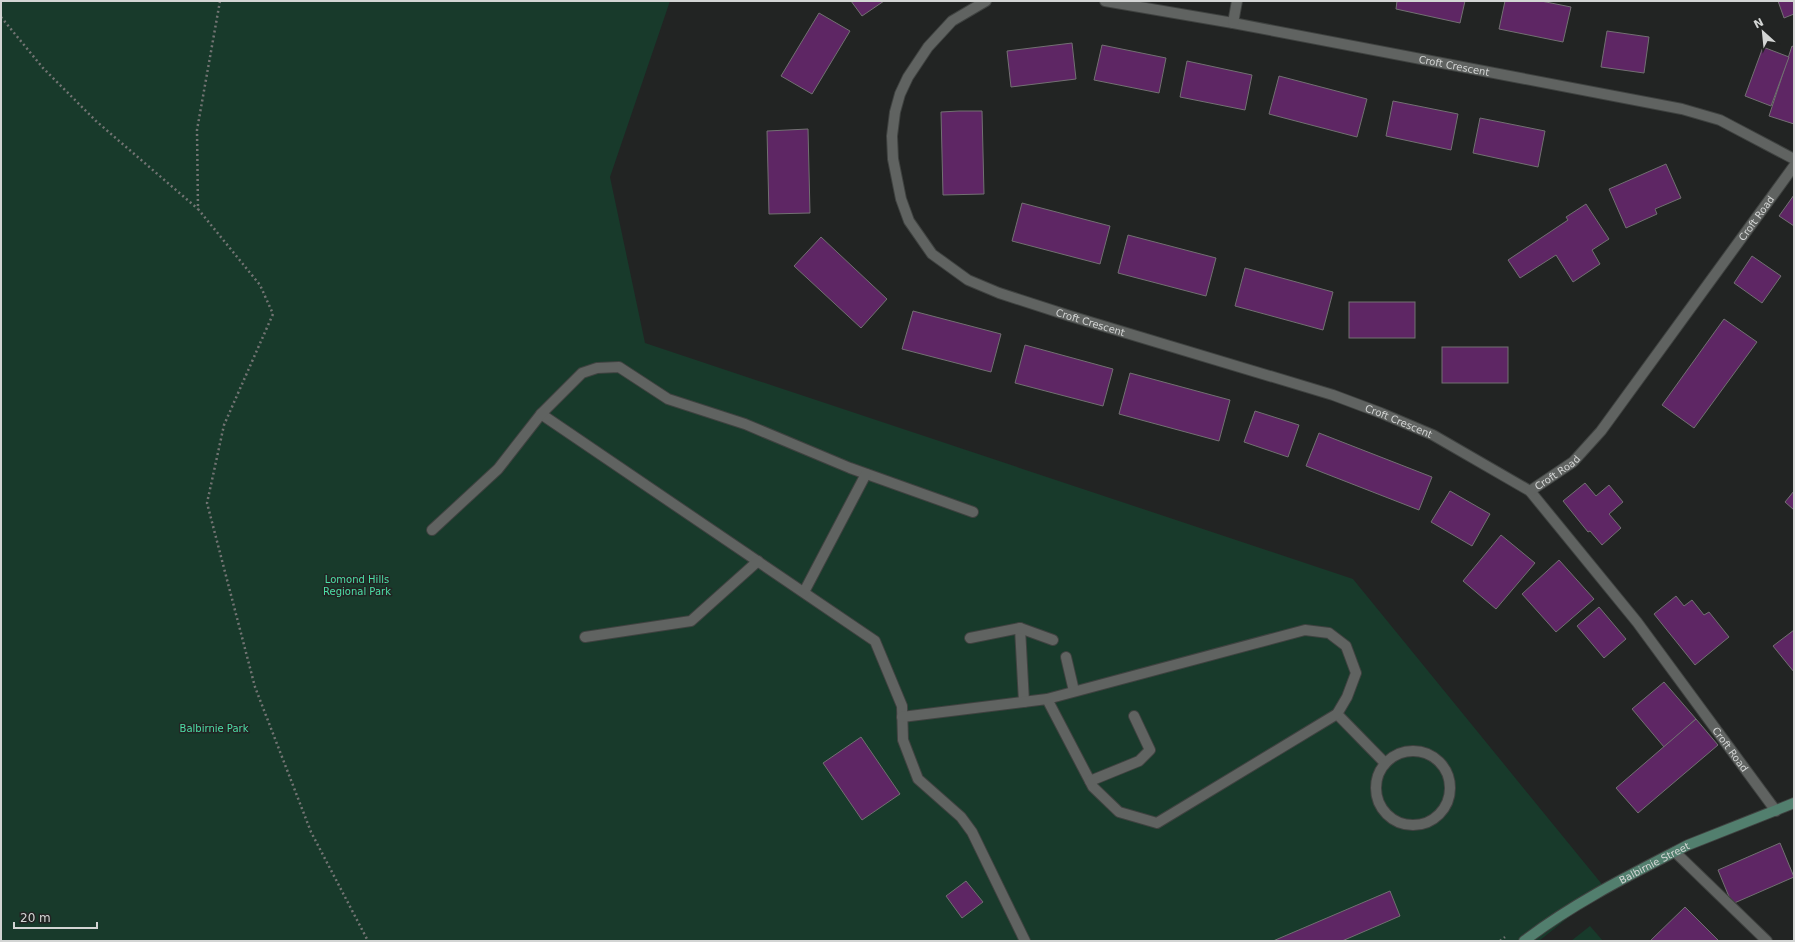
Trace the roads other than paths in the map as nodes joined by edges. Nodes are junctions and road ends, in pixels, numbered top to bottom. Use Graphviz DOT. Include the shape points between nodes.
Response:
graph roads {
  1 [pos="986,1"];
  2 [pos="1105,1"];
  3 [pos="1237,1"];
  4 [pos="1233,23"];
  5 [pos="1794,159"];
  6 [pos="1794,166"];
  7 [pos="541,414"];
  8 [pos="866,474"];
  9 [pos="1530,491"];
  10 [pos="973,512"];
  11 [pos="432,530"];
  12 [pos="758,561"];
  13 [pos="804,592"];
  14 [pos="1020,628"];
  15 [pos="586,637"];
  16 [pos="970,638"];
  17 [pos="1053,640"];
  18 [pos="1066,657"];
  19 [pos="1074,691"];
  20 [pos="1047,699"];
  21 [pos="1024,702"];
  22 [pos="1337,714"];
  23 [pos="1134,716"];
  24 [pos="902,717"];
  25 [pos="1385,763"];
  26 [pos="1090,781"];
  27 [pos="1794,803"];
  28 [pos="1776,811"];
  29 [pos="1675,852"];
  30 [pos="1025,941"];
  31 [pos="1524,941"];
  32 [pos="1767,941"];
  1 -- 9 [label="street, Croft Crescent" via="952,21 928,47 908,77 895,112 893,159 901,199 909,221 932,254 968,280 999,293 1333,395 1381,413 1433,435"];
  2 -- 4 [label="street, Croft Crescent"];
  3 -- 4 [label="street"];
  4 -- 5 [label="street, Croft Crescent" via="1682,109 1720,120"];
  6 -- 9 [label="street, Croft Road" via="1601,431 1573,462"];
  7 -- 8 [label="street" via="582,373 597,368 619,367 668,399 745,424"];
  7 -- 11 [label="street" via="498,468"];
  7 -- 12 [label="street"];
  8 -- 10 [label="street"];
  8 -- 13 [label="street"];
  9 -- 28 [label="street, Croft Road" via="1637,622"];
  12 -- 13 [label="street"];
  12 -- 15 [label="street" via="691,621"];
  13 -- 24 [label="street" via="875,641 902,706"];
  14 -- 16 [label="street"];
  14 -- 17 [label="street"];
  14 -- 21 [label="street"];
  18 -- 19 [label="street"];
  19 -- 20 [label="street"];
  19 -- 22 [label="street" via="1305,630 1329,632 1346,646 1356,673"];
  20 -- 21 [label="street"];
  20 -- 26 [label="street"];
  21 -- 24 [label="street"];
  22 -- 25 [label="street"];
  22 -- 26 [label="street" via="1157,823 1119,812"];
  23 -- 26 [label="street" via="1150,750 1139,761"];
  24 -- 30 [label="street" via="903,740 918,779 961,817 972,832"];
  25 -- 25 [label="street" via="1395,755 1407,751 1431,756 1441,764 1450,786 1443,810 1424,824 1412,826 1389,817 1376,797 1375,785 1378,773"];
  27 -- 28 [label="main road, Balbirnie Street"];
  28 -- 29 [label="main road, Balbirnie Street"];
  29 -- 31 [label="main road, Balbirnie Street" via="1605,888"];
  29 -- 32 [label="street"];
}
